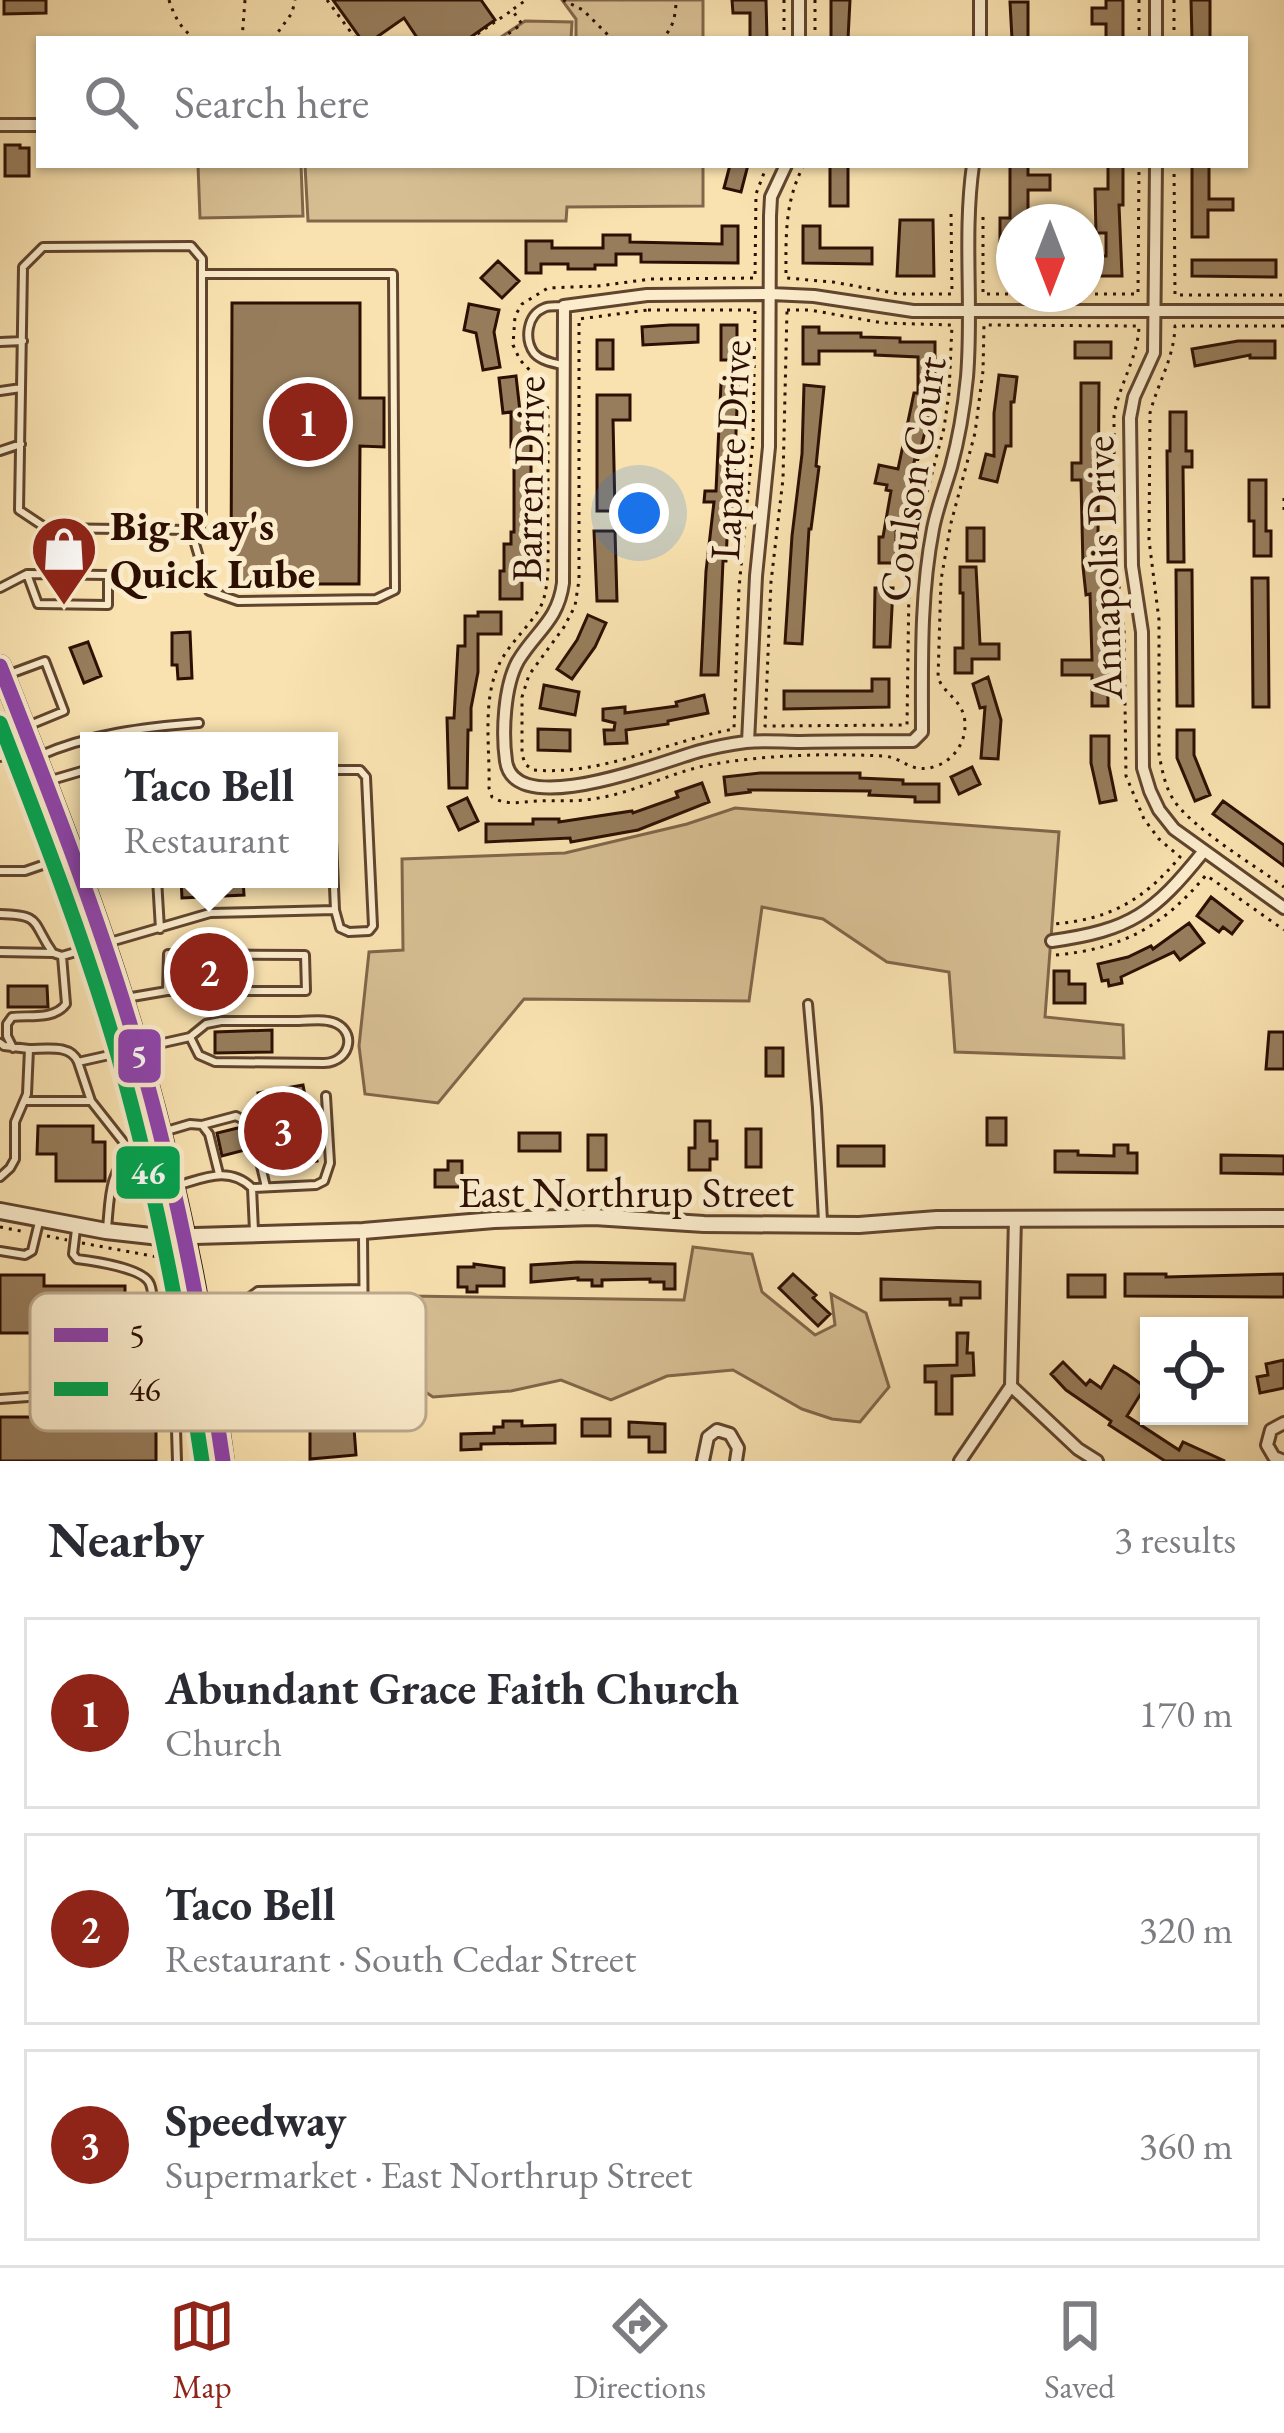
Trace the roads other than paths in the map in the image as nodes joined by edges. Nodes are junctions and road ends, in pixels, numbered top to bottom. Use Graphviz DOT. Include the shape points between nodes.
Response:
graph roads {
  1 [pos="799,0"];
  2 [pos="980,0"];
  3 [pos="1156,0"];
  4 [pos="799,36"];
  5 [pos="980,36"];
  6 [pos="1156,36"];
  7 [pos="0,125"];
  8 [pos="36,125"];
  9 [pos="785,168"];
  10 [pos="973,168"];
  11 [pos="1156,168"];
  12 [pos="202,274"];
  13 [pos="771,294"];
  14 [pos="564,306"];
  15 [pos="968,310"];
  16 [pos="1156,310"];
  17 [pos="1284,311"];
  18 [pos="23,341"];
  19 [pos="0,342"];
  20 [pos="563,365"];
  21 [pos="21,388"];
  22 [pos="0,391"];
  23 [pos="21,444"];
  24 [pos="0,451"];
  25 [pos="191,530"];
  26 [pos="26,574"];
  27 [pos="0,588"];
  28 [pos="2,671"];
  29 [pos="200,723"];
  30 [pos="131,732"];
  31 [pos="80,741"];
  32 [pos="748,742"];
  33 [pos="30,743"];
  34 [pos="0,757"];
  35 [pos="338,770"];
  36 [pos="80,771"];
  37 [pos="45,782"];
  38 [pos="1203,852"];
  39 [pos="73,855"];
  40 [pos="0,871"];
  41 [pos="80,875"];
  42 [pos="85,888"];
  43 [pos="158,888"];
  44 [pos="334,888"];
  45 [pos="1284,908"];
  46 [pos="335,910"];
  47 [pos="0,914"];
  48 [pos="160,929"];
  49 [pos="1052,941"];
  50 [pos="104,942"];
  51 [pos="0,952"];
  52 [pos="57,954"];
  53 [pos="167,991"];
  54 [pos="122,999"];
  55 [pos="808,1004"];
  56 [pos="190,1037"];
  57 [pos="0,1043"];
  58 [pos="13,1048"];
  59 [pos="137,1048"];
  60 [pos="29,1049"];
  61 [pos="78,1062"];
  62 [pos="326,1096"];
  63 [pos="24,1101"];
  64 [pos="92,1102"];
  65 [pos="202,1125"];
  66 [pos="161,1138"];
  67 [pos="132,1153"];
  68 [pos="220,1174"];
  69 [pos="0,1177"];
  70 [pos="173,1186"];
  71 [pos="266,1187"];
  72 [pos="251,1188"];
  73 [pos="0,1210"];
  74 [pos="40,1218"];
  75 [pos="1015,1218"];
  76 [pos="1284,1218"];
  77 [pos="823,1225"];
  78 [pos="76,1226"];
  79 [pos="106,1231"];
  80 [pos="363,1231"];
  81 [pos="254,1234"];
  82 [pos="185,1236"];
  83 [pos="0,1251"];
  84 [pos="363,1289"];
  85 [pos="150,1293"];
  86 [pos="196,1293"];
  87 [pos="255,1293"];
  88 [pos="363,1293"];
  89 [pos="1011,1386"];
  90 [pos="30,1397"];
  91 [pos="0,1399"];
  92 [pos="1284,1423"];
  93 [pos="176,1431"];
  94 [pos="218,1431"];
  95 [pos="177,1461"];
  96 [pos="223,1461"];
  97 [pos="703,1461"];
  98 [pos="736,1461"];
  99 [pos="960,1461"];
  100 [pos="1097,1461"];
  101 [pos="1282,1461"];
  1 -- 4 [label="street"];
  2 -- 5 [label="street"];
  3 -- 6 [label="street"];
  7 -- 8 [label="street"];
  9 -- 13 [label="street, Laparte Drive" via="772,197"];
  10 -- 15 [label="street, Coulson Court"];
  11 -- 16 [label="street, Annapolis Drive"];
  12 -- 18 [label="lane" via="191,246 44,247 23,267"];
  12 -- 25 [label="lane" via="202,514"];
  12 -- 25 [label="lane" via="393,274 395,590 376,599 238,601 209,591"];
  13 -- 14 [label="street" via="647,295"];
  13 -- 15 [label="street"];
  13 -- 32 [label="street, Laparte Drive"];
  14 -- 20 [label="street, Barren Drive"];
  14 -- 20 [label="lane" via="543,308 528,335 534,352"];
  15 -- 16 [label="street"];
  15 -- 32 [label="street, Coulson Court" via="959,430 924,594 922,731 913,741"];
  16 -- 17 [label="street"];
  16 -- 38 [label="street, Annapolis Drive" via="1154,353 1130,418 1143,768 1159,810"];
  18 -- 19 [label="lane"];
  18 -- 21 [label="lane"];
  20 -- 32 [label="street, Barren Drive" via="561,599 509,686 506,764 529,786 582,785"];
  21 -- 22 [label="lane"];
  21 -- 23 [label="lane"];
  23 -- 24 [label="lane"];
  23 -- 25 [label="lane" via="19,510 46,529"];
  26 -- 26 [label="lane" via="109,575 108,604 38,604"];
  26 -- 27 [label="lane"];
  28 -- 33 [label="main road"];
  28 -- 33 [label="lane" via="45,661 64,712"];
  29 -- 30 [label="lane"];
  31 -- 33 [label="lane"];
  33 -- 34 [label="lane"];
  33 -- 37 [label="main road"];
  35 -- 46 [label="lane" via="366,777 373,926 349,932"];
  36 -- 37 [label="lane"];
  37 -- 39 [label="main road"];
  38 -- 45 [label="street, Annapolis Drive"];
  38 -- 49 [label="street" via="1151,908 1109,929"];
  39 -- 40 [label="lane"];
  39 -- 41 [label="main road"];
  42 -- 50 [label="main road"];
  43 -- 48 [label="lane"];
  44 -- 46 [label="lane"];
  46 -- 48 [label="lane" via="209,914"];
  47 -- 52 [label="lane" via="34,919"];
  48 -- 50 [label="lane"];
  50 -- 52 [label="lane"];
  50 -- 54 [label="main road"];
  51 -- 52 [label="lane"];
  52 -- 58 [label="lane" via="66,1004 12,1018"];
  53 -- 53 [label="lane" via="305,991 305,955 168,954"];
  53 -- 54 [label="lane"];
  54 -- 59 [label="main road"];
  55 -- 77 [label="lane"];
  56 -- 56 [label="lane" via="215,1063 334,1063 348,1037 329,1021 221,1022"];
  56 -- 59 [label="lane"];
  57 -- 58 [label="lane"];
  58 -- 60 [label="lane"];
  59 -- 61 [label="lane"];
  59 -- 66 [label="main road"];
  60 -- 61 [label="lane" via="65,1049"];
  60 -- 63 [label="lane"];
  61 -- 64 [label="lane"];
  62 -- 71 [label="lane" via="324,1181"];
  63 -- 64 [label="lane"];
  63 -- 69 [label="lane" via="15,1159"];
  64 -- 67 [label="lane"];
  65 -- 66 [label="lane"];
  65 -- 68 [label="lane"];
  65 -- 71 [label="lane" via="236,1117 251,1124"];
  66 -- 67 [label="lane"];
  66 -- 70 [label="main road"];
  67 -- 79 [label="lane" via="114,1173"];
  68 -- 70 [label="lane"];
  68 -- 72 [label="lane"];
  70 -- 82 [label="main road"];
  71 -- 72 [label="lane"];
  72 -- 81 [label="lane"];
  73 -- 74 [label="street, East Northrup Street"];
  74 -- 78 [label="street, East Northrup Street"];
  74 -- 83 [label="lane" via="32,1251"];
  75 -- 76 [label="street, East Northrup Street"];
  75 -- 77 [label="street, East Northrup Street"];
  75 -- 89 [label="street"];
  77 -- 80 [label="street, East Northrup Street" via="594,1216"];
  78 -- 79 [label="street, East Northrup Street"];
  78 -- 85 [label="lane" via="77,1259 143,1275"];
  79 -- 82 [label="street, East Northrup Street"];
  80 -- 81 [label="street, East Northrup Street"];
  80 -- 84 [label="lane"];
  81 -- 82 [label="street, East Northrup Street"];
  82 -- 86 [label="main road"];
  84 -- 87 [label="lane"];
  84 -- 88 [label="lane"];
  89 -- 99 [label="street"];
  89 -- 100 [label="street"];
  90 -- 91 [label="lane"];
  92 -- 101 [label="street" via="1267,1437 1269,1452"];
  93 -- 95 [label="lane"];
  94 -- 96 [label="main road"];
  97 -- 98 [label="street" via="717,1430 730,1434"];
}
